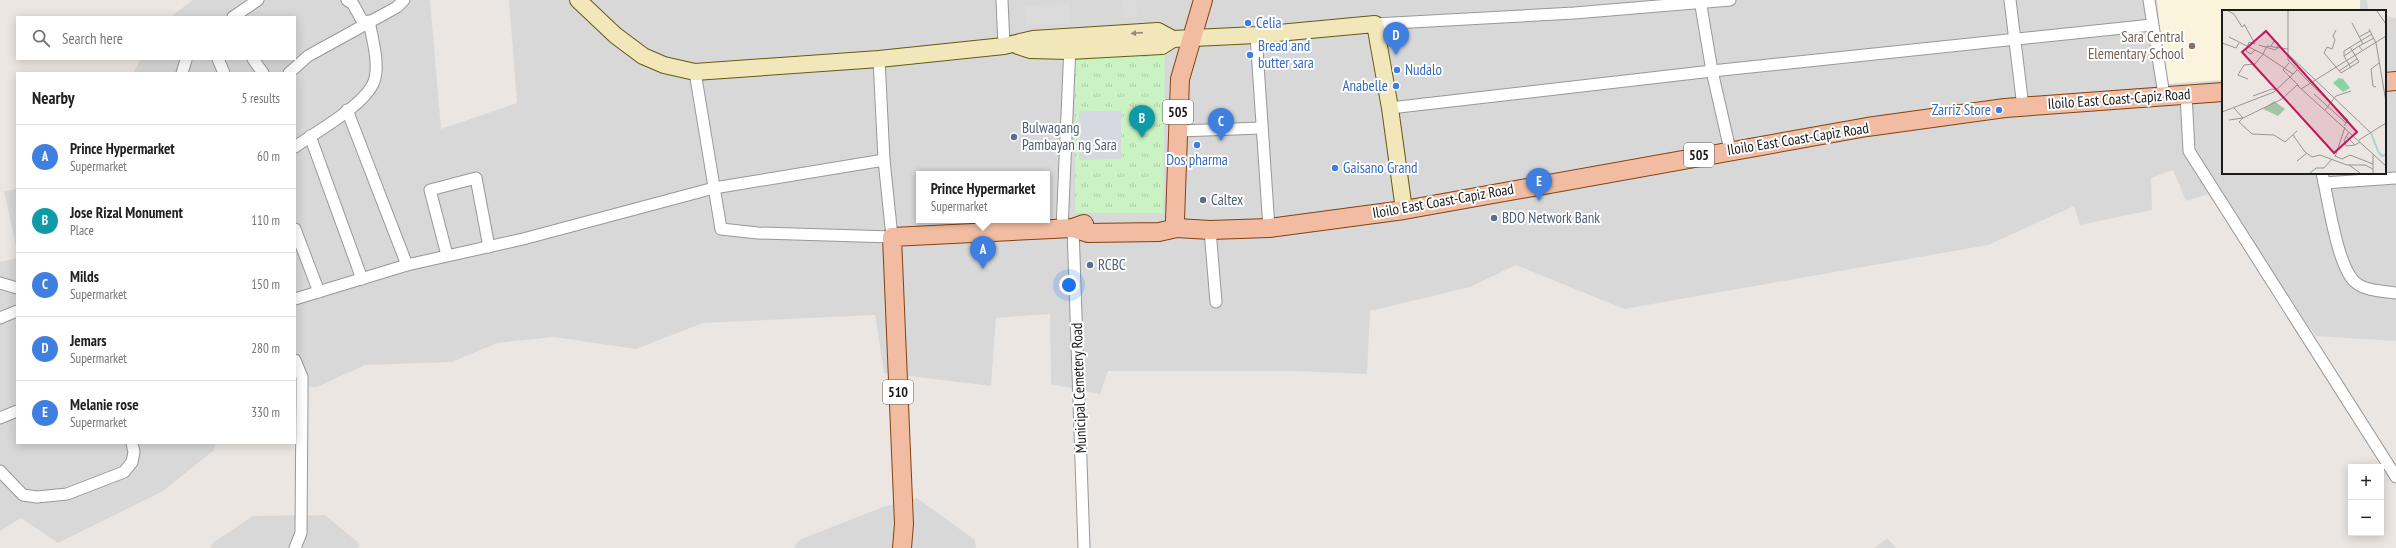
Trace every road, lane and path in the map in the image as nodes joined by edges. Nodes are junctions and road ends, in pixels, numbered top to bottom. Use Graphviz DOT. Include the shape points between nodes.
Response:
graph roads {
  1 [pos="258,0"];
  2 [pos="346,0"];
  3 [pos="404,0"];
  4 [pos="578,0"];
  5 [pos="1002,0"];
  6 [pos="1203,0"];
  7 [pos="1730,0"];
  8 [pos="2010,0"];
  9 [pos="2149,0"];
  10 [pos="1700,1"];
  11 [pos="234,16"];
  12 [pos="367,22"];
  13 [pos="1375,24"];
  14 [pos="2152,25"];
  15 [pos="1256,35"];
  16 [pos="2014,38"];
  17 [pos="1182,39"];
  18 [pos="1010,45"];
  19 [pos="1071,45"];
  20 [pos="880,59"];
  21 [pos="186,60"];
  22 [pos="218,60"];
  23 [pos="254,60"];
  24 [pos="1712,70"];
  25 [pos="182,72"];
  26 [pos="224,72"];
  27 [pos="262,72"];
  28 [pos="290,72"];
  29 [pos="695,72"];
  30 [pos="2222,92"];
  31 [pos="2186,94"];
  32 [pos="2164,95"];
  33 [pos="2023,107"];
  34 [pos="1390,108"];
  35 [pos="347,110"];
  36 [pos="1262,128"];
  37 [pos="1178,131"];
  38 [pos="310,136"];
  39 [pos="296,146"];
  40 [pos="1730,150"];
  41 [pos="884,160"];
  42 [pos="2323,178"];
  43 [pos="2396,178"];
  44 [pos="714,188"];
  45 [pos="1404,210"];
  46 [pos="1176,224"];
  47 [pos="1068,228"];
  48 [pos="1269,228"];
  49 [pos="1210,230"];
  50 [pos="296,232"];
  51 [pos="892,236"];
  52 [pos="489,247"];
  53 [pos="447,255"];
  54 [pos="407,265"];
  55 [pos="362,279"];
  56 [pos="0,283"];
  57 [pos="16,288"];
  58 [pos="319,292"];
  59 [pos="2396,293"];
  60 [pos="296,299"];
  61 [pos="1216,302"];
  62 [pos="16,310"];
  63 [pos="0,318"];
  64 [pos="296,362"];
  65 [pos="16,411"];
  66 [pos="0,418"];
  67 [pos="132,444"];
  68 [pos="0,472"];
  69 [pos="2396,477"];
  70 [pos="295,548"];
  71 [pos="902,548"];
  72 [pos="1084,548"];
  1 -- 11 [label="street"];
  2 -- 12 [label="street"];
  3 -- 12 [label="street" via="397,7"];
  4 -- 29 [label="street" via="615,35 643,56 664,65"];
  5 -- 18 [label="street"];
  6 -- 17 [label="main road, 505"];
  7 -- 10 [label="street"];
  8 -- 16 [label="street"];
  9 -- 14 [label="street"];
  10 -- 13 [label="street" via="1574,13"];
  10 -- 24 [label="street"];
  12 -- 28 [label="street" via="308,56"];
  12 -- 35 [label="street" via="375,57 375,78 362,98"];
  13 -- 15 [label="street"];
  13 -- 34 [label="street"];
  14 -- 16 [label="street"];
  14 -- 32 [label="street"];
  15 -- 17 [label="street"];
  15 -- 36 [label="street"];
  16 -- 24 [label="street"];
  16 -- 33 [label="street"];
  17 -- 19 [label="street" via="1162,46"];
  17 -- 37 [label="main road, 505"];
  18 -- 19 [label="street" via="1030,50"];
  18 -- 20 [label="street"];
  19 -- 47 [label="street, Municipal Cemetery Road"];
  20 -- 29 [label="street"];
  20 -- 41 [label="street"];
  21 -- 25 [label="street"];
  22 -- 26 [label="street"];
  23 -- 27 [label="street"];
  24 -- 34 [label="street"];
  24 -- 40 [label="street"];
  29 -- 44 [label="street"];
  30 -- 31 [label="main road, Iloilo East Coast-Capiz Road / 505"];
  31 -- 32 [label="main road, Iloilo East Coast-Capiz Road / 505"];
  31 -- 69 [label="street" via="2189,151"];
  32 -- 33 [label="main road, Iloilo East Coast-Capiz Road / 505"];
  33 -- 40 [label="main road, Iloilo East Coast-Capiz Road / 505" via="1866,127"];
  34 -- 45 [label="street"];
  35 -- 38 [label="street"];
  35 -- 54 [label="street"];
  36 -- 37 [label="street"];
  36 -- 48 [label="street"];
  37 -- 46 [label="main road, 505"];
  38 -- 39 [label="street"];
  38 -- 55 [label="street"];
  40 -- 45 [label="main road, Iloilo East Coast-Capiz Road / 505"];
  41 -- 44 [label="street"];
  41 -- 51 [label="street"];
  42 -- 43 [label="street"];
  42 -- 59 [label="street" via="2343,266 2354,282 2365,288"];
  44 -- 51 [label="street" via="719,225 727,231"];
  44 -- 52 [label="street"];
  45 -- 48 [label="main road, Iloilo East Coast-Capiz Road / 505"];
  46 -- 47 [label="main road, Iloilo East Coast-Capiz Road" via="1159,232 1088,234"];
  46 -- 49 [label="main road, Iloilo East Coast-Capiz Road / 505"];
  47 -- 51 [label="main road, Iloilo East Coast-Capiz Road"];
  47 -- 72 [label="street, Municipal Cemetery Road"];
  48 -- 49 [label="main road, Iloilo East Coast-Capiz Road / 505"];
  49 -- 61 [label="street"];
  50 -- 58 [label="street"];
  51 -- 71 [label="main road, 510" via="904,524"];
  52 -- 53 [label="street"];
  52 -- 53 [label="street" via="476,178 430,190"];
  53 -- 54 [label="street"];
  54 -- 55 [label="street"];
  55 -- 58 [label="street"];
  56 -- 57 [label="street"];
  58 -- 60 [label="street"];
  62 -- 63 [label="street"];
  64 -- 70 [label="street" via="302,377 302,397 301,533"];
  65 -- 66 [label="street"];
  67 -- 68 [label="street" via="132,462 124,472 67,494 37,498 23,495"];
}
